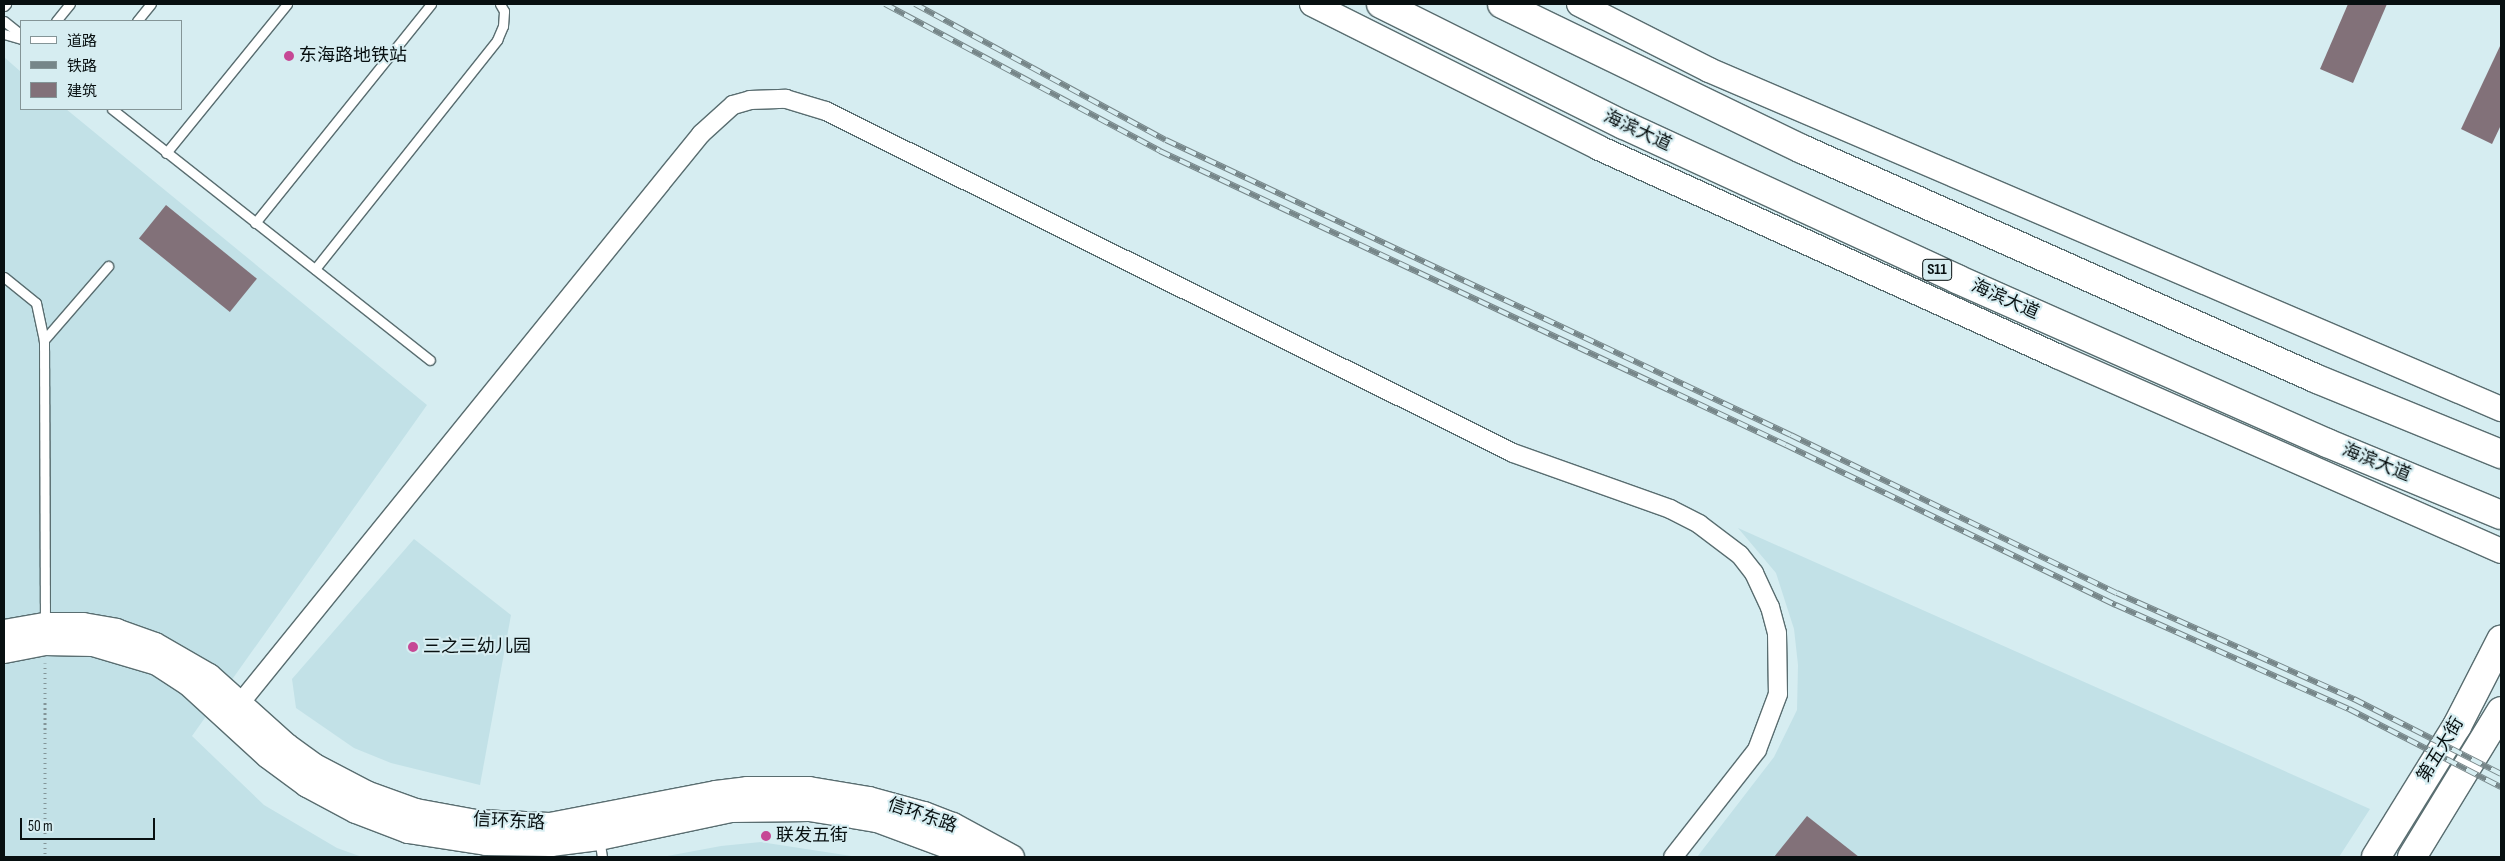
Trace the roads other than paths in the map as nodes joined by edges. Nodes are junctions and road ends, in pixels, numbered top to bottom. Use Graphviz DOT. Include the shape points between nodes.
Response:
graph roads {
  1 [pos="70,4"];
  2 [pos="151,4"];
  3 [pos="287,4"];
  4 [pos="431,4"];
  5 [pos="500,4"];
  6 [pos="1312,4"];
  7 [pos="1381,4"];
  8 [pos="1502,4"];
  9 [pos="1579,4"];
  10 [pos="57,20"];
  11 [pos="138,20"];
  12 [pos="4,21"];
  13 [pos="4,34"];
  14 [pos="20,34"];
  15 [pos="20,39"];
  16 [pos="113,110"];
  17 [pos="166,153"];
  18 [pos="255,222"];
  19 [pos="108,266"];
  20 [pos="315,268"];
  21 [pos="4,278"];
  22 [pos="44,340"];
  23 [pos="430,360"];
  24 [pos="2501,409"];
  25 [pos="2501,454"];
  26 [pos="2501,515"];
  27 [pos="2501,551"];
  28 [pos="4,632"];
  29 [pos="45,634"];
  30 [pos="2501,640"];
  31 [pos="4,651"];
  32 [pos="234,711"];
  33 [pos="2501,711"];
  34 [pos="598,838"];
  35 [pos="976,857"];
  36 [pos="1012,857"];
  37 [pos="1674,857"];
  38 [pos="2376,857"];
  39 [pos="2412,857"];
  1 -- 10 [label="lane"];
  2 -- 11 [label="lane"];
  3 -- 17 [label="lane"];
  4 -- 18 [label="lane"];
  5 -- 20 [label="lane" via="504,11 503,26 497,40"];
  6 -- 27 [label="main road" via="1599,148 2048,352"];
  7 -- 26 [label="main road, 海滨大道 / S11" via="1624,125 1957,279 2327,443"];
  8 -- 25 [label="main road" via="1802,149 2317,379"];
  9 -- 24 [label="main road" via="1709,70"];
  12 -- 14 [label="lane"];
  13 -- 15 [label="lane"];
  16 -- 17 [label="lane"];
  17 -- 18 [label="lane"];
  18 -- 20 [label="lane"];
  19 -- 22 [label="lane"];
  20 -- 23 [label="lane"];
  21 -- 22 [label="lane" via="36,303"];
  22 -- 29 [label="lane"];
  28 -- 29 [label="main road"];
  29 -- 31 [label="main road"];
  29 -- 32 [label="main road, 信环东路" via="100,628 148,642 195,666"];
  30 -- 38 [label="main road, 第五大街" via="2456,726"];
  32 -- 34 [label="main road, 信环东路" via="313,765 366,793 416,811 506,825 550,825"];
  32 -- 37 [label="street" via="701,134 733,105 750,100 786,99 826,111 1513,454 1670,509 1699,524 1740,555 1754,573 1770,607 1778,642 1778,694 1757,750"];
  33 -- 39 [label="main road, 第五大街"];
  34 -- 35 [label="main road, 信环东路" via="731,810 809,809 877,820"];
  34 -- 36 [label="main road, 信环东路" via="707,794 747,789 809,789 869,799 924,814 953,825"];
}
